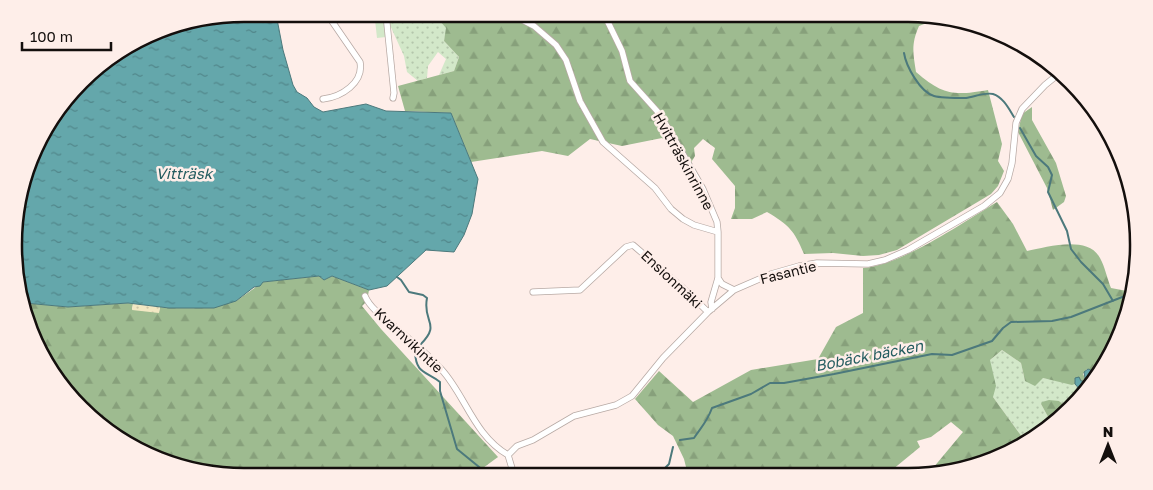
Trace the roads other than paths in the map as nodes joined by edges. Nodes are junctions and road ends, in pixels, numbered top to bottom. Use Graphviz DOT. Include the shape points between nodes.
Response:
graph roads {
  1 [pos="332,22"];
  2 [pos="387,22"];
  3 [pos="526,22"];
  4 [pos="608,22"];
  5 [pos="1054,77"];
  6 [pos="393,98"];
  7 [pos="323,99"];
  8 [pos="718,232"];
  9 [pos="718,278"];
  10 [pos="734,290"];
  11 [pos="533,292"];
  12 [pos="364,296"];
  13 [pos="710,310"];
  14 [pos="508,455"];
  15 [pos="512,468"];
  1 -- 7 [label="street" via="361,67 358,79 352,85 339,95"];
  2 -- 6 [label="street"];
  3 -- 8 [label="street" via="556,45 566,60 580,101 603,142 655,188 683,219"];
  4 -- 8 [label="street, Hvitträskinrinne" via="622,50 630,81 668,128 703,189"];
  5 -- 10 [label="street, Fasantie" via="1022,108 1016,123 1008,179 1000,193 984,206 885,260 868,264 799,266"];
  8 -- 9 [label="street, Hvitträskinrinne"];
  9 -- 10 [label="street"];
  9 -- 13 [label="street, Hvitträskinrinne"];
  10 -- 13 [label="street, Fasantie"];
  11 -- 13 [label="street, Ensionmäki" via="580,290 626,246 633,245"];
  12 -- 14 [label="street, Kvarnvikintie" via="442,370 477,425"];
  13 -- 14 [label="street, Fasantie" via="626,401 574,416 517,446"];
  14 -- 15 [label="street"];
}
